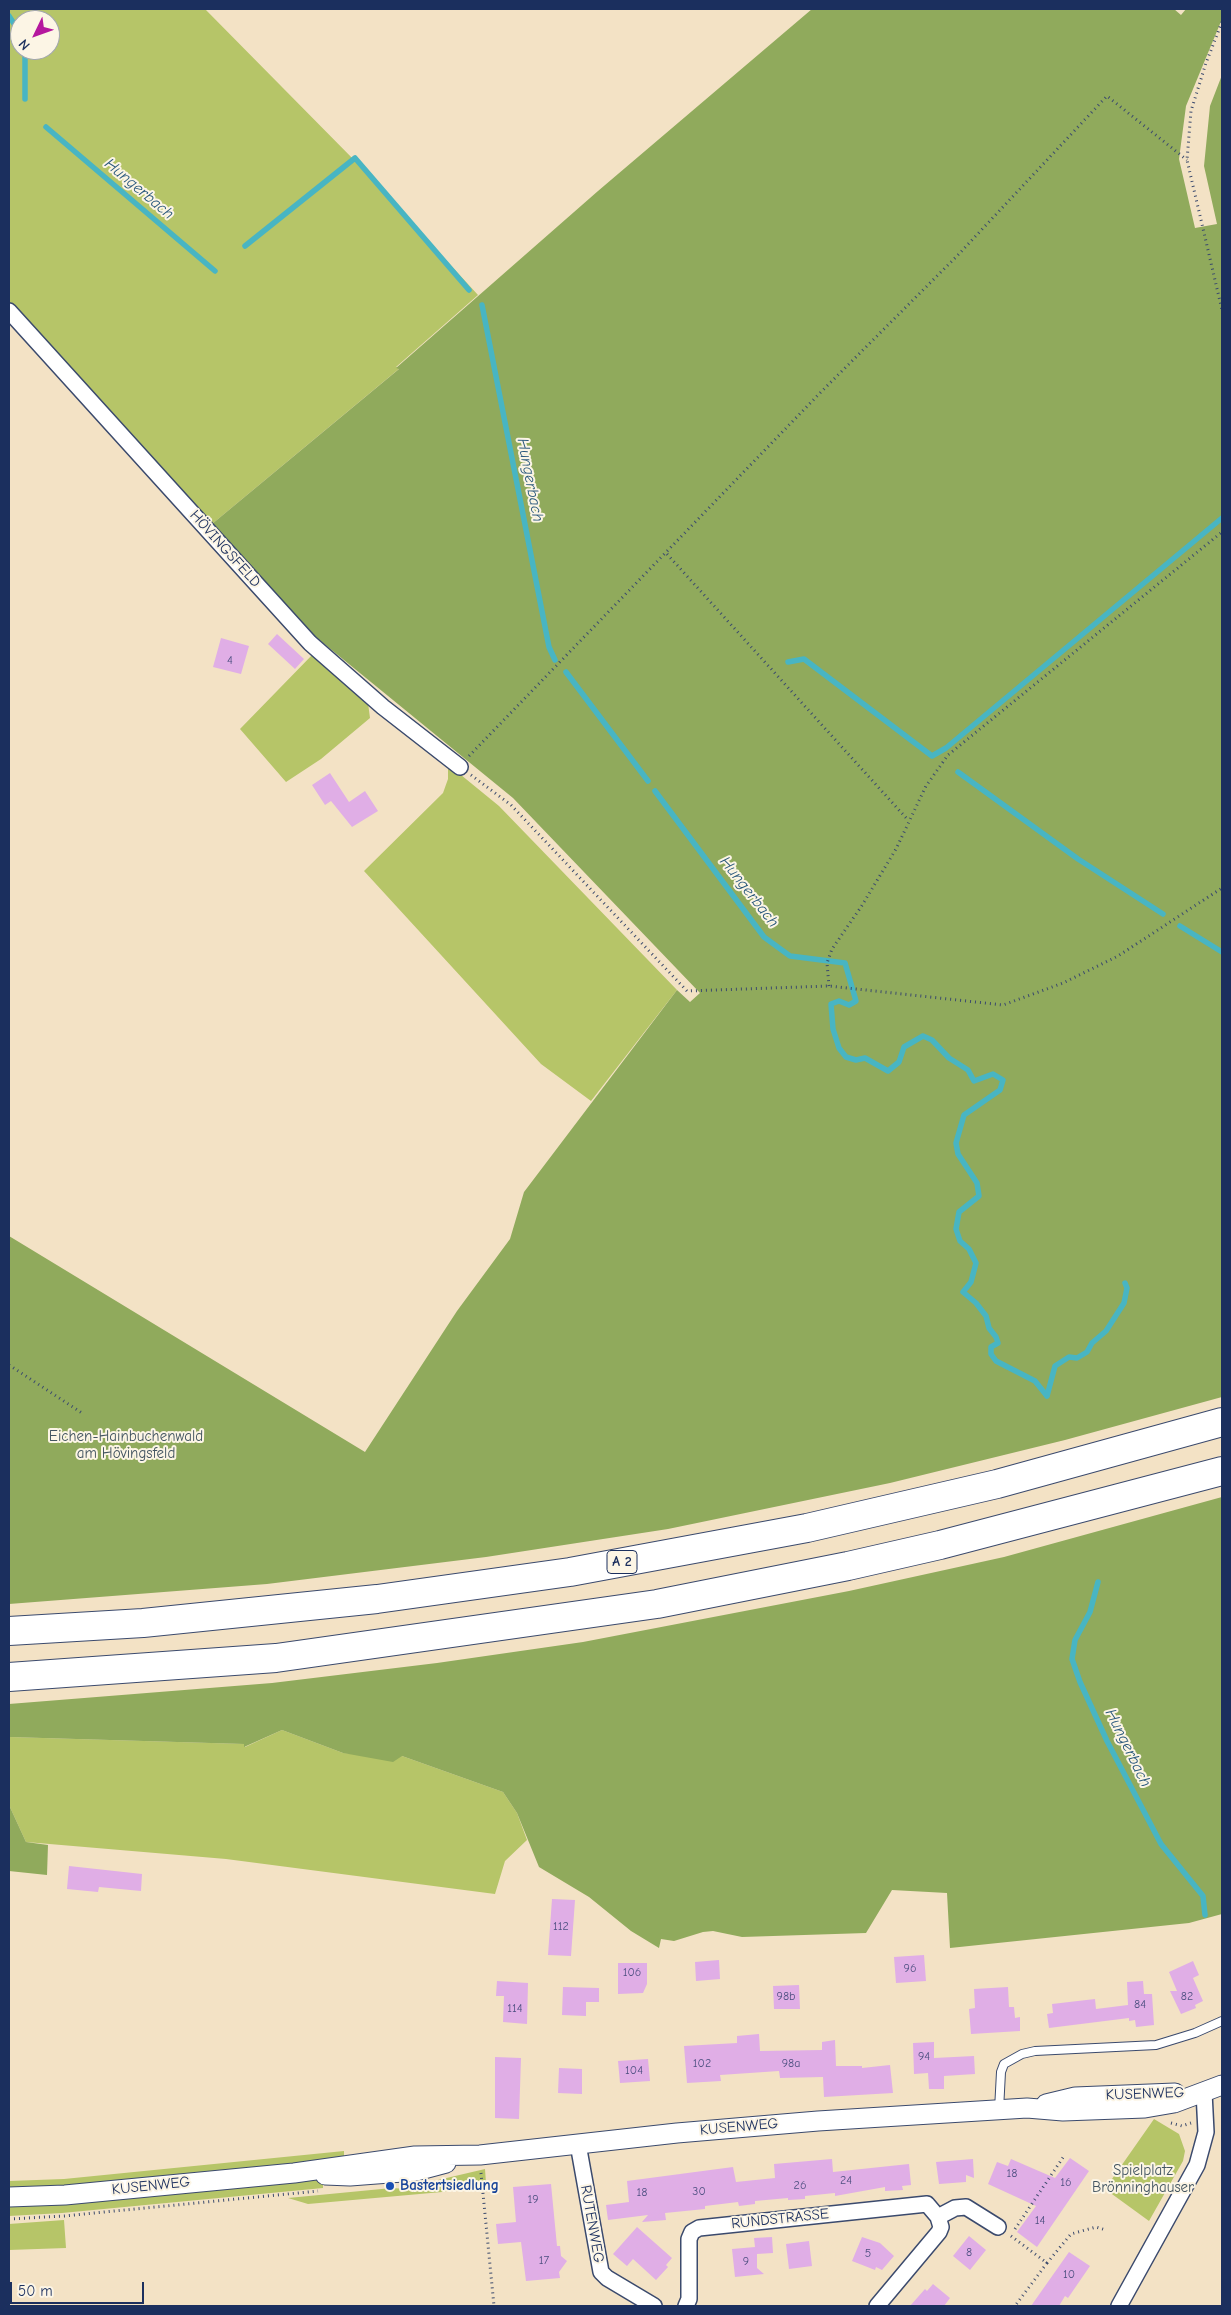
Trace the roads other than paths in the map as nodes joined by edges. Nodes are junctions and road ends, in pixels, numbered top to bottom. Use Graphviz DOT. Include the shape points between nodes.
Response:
graph roads {
  1 [pos="9,311"];
  2 [pos="460,766"];
  3 [pos="1222,1422"];
  4 [pos="1222,1471"];
  5 [pos="9,1631"];
  6 [pos="9,1677"];
  7 [pos="1222,2021"];
  8 [pos="1222,2085"];
  9 [pos="1204,2092"];
  10 [pos="999,2110"];
  11 [pos="578,2144"];
  12 [pos="9,2197"];
  13 [pos="938,2216"];
  14 [pos="1004,2231"];
  15 [pos="654,2306"];
  16 [pos="686,2306"];
  17 [pos="878,2306"];
  18 [pos="1119,2306"];
  1 -- 2 [label="street, HÖVINGSFELD" via="310,643 383,707"];
  3 -- 5 [label="highway, A 2" via="997,1484 826,1523 570,1572 377,1599 143,1623"];
  4 -- 6 [label="highway" via="940,1545 656,1604 276,1658"];
  7 -- 10 [label="lane" via="1189,2036 1156,2045 1022,2054 1004,2064 1000,2072"];
  8 -- 9 [label="street, KUSENWEG"];
  9 -- 10 [label="street, KUSENWEG" via="1075,2097 1027,2108"];
  9 -- 18 [label="street" via="1206,2132 1197,2165"];
  10 -- 11 [label="street, KUSENWEG" via="808,2122"];
  11 -- 12 [label="street, KUSENWEG" via="480,2155 415,2156 294,2173 65,2195"];
  11 -- 15 [label="street, RUTENWEG" via="601,2272"];
  13 -- 14 [label="street" via="966,2207"];
  13 -- 16 [label="street, RUNDSTRASSE" via="923,2204 699,2228 689,2238 689,2299"];
  13 -- 17 [label="street" via="939,2232"];
}
